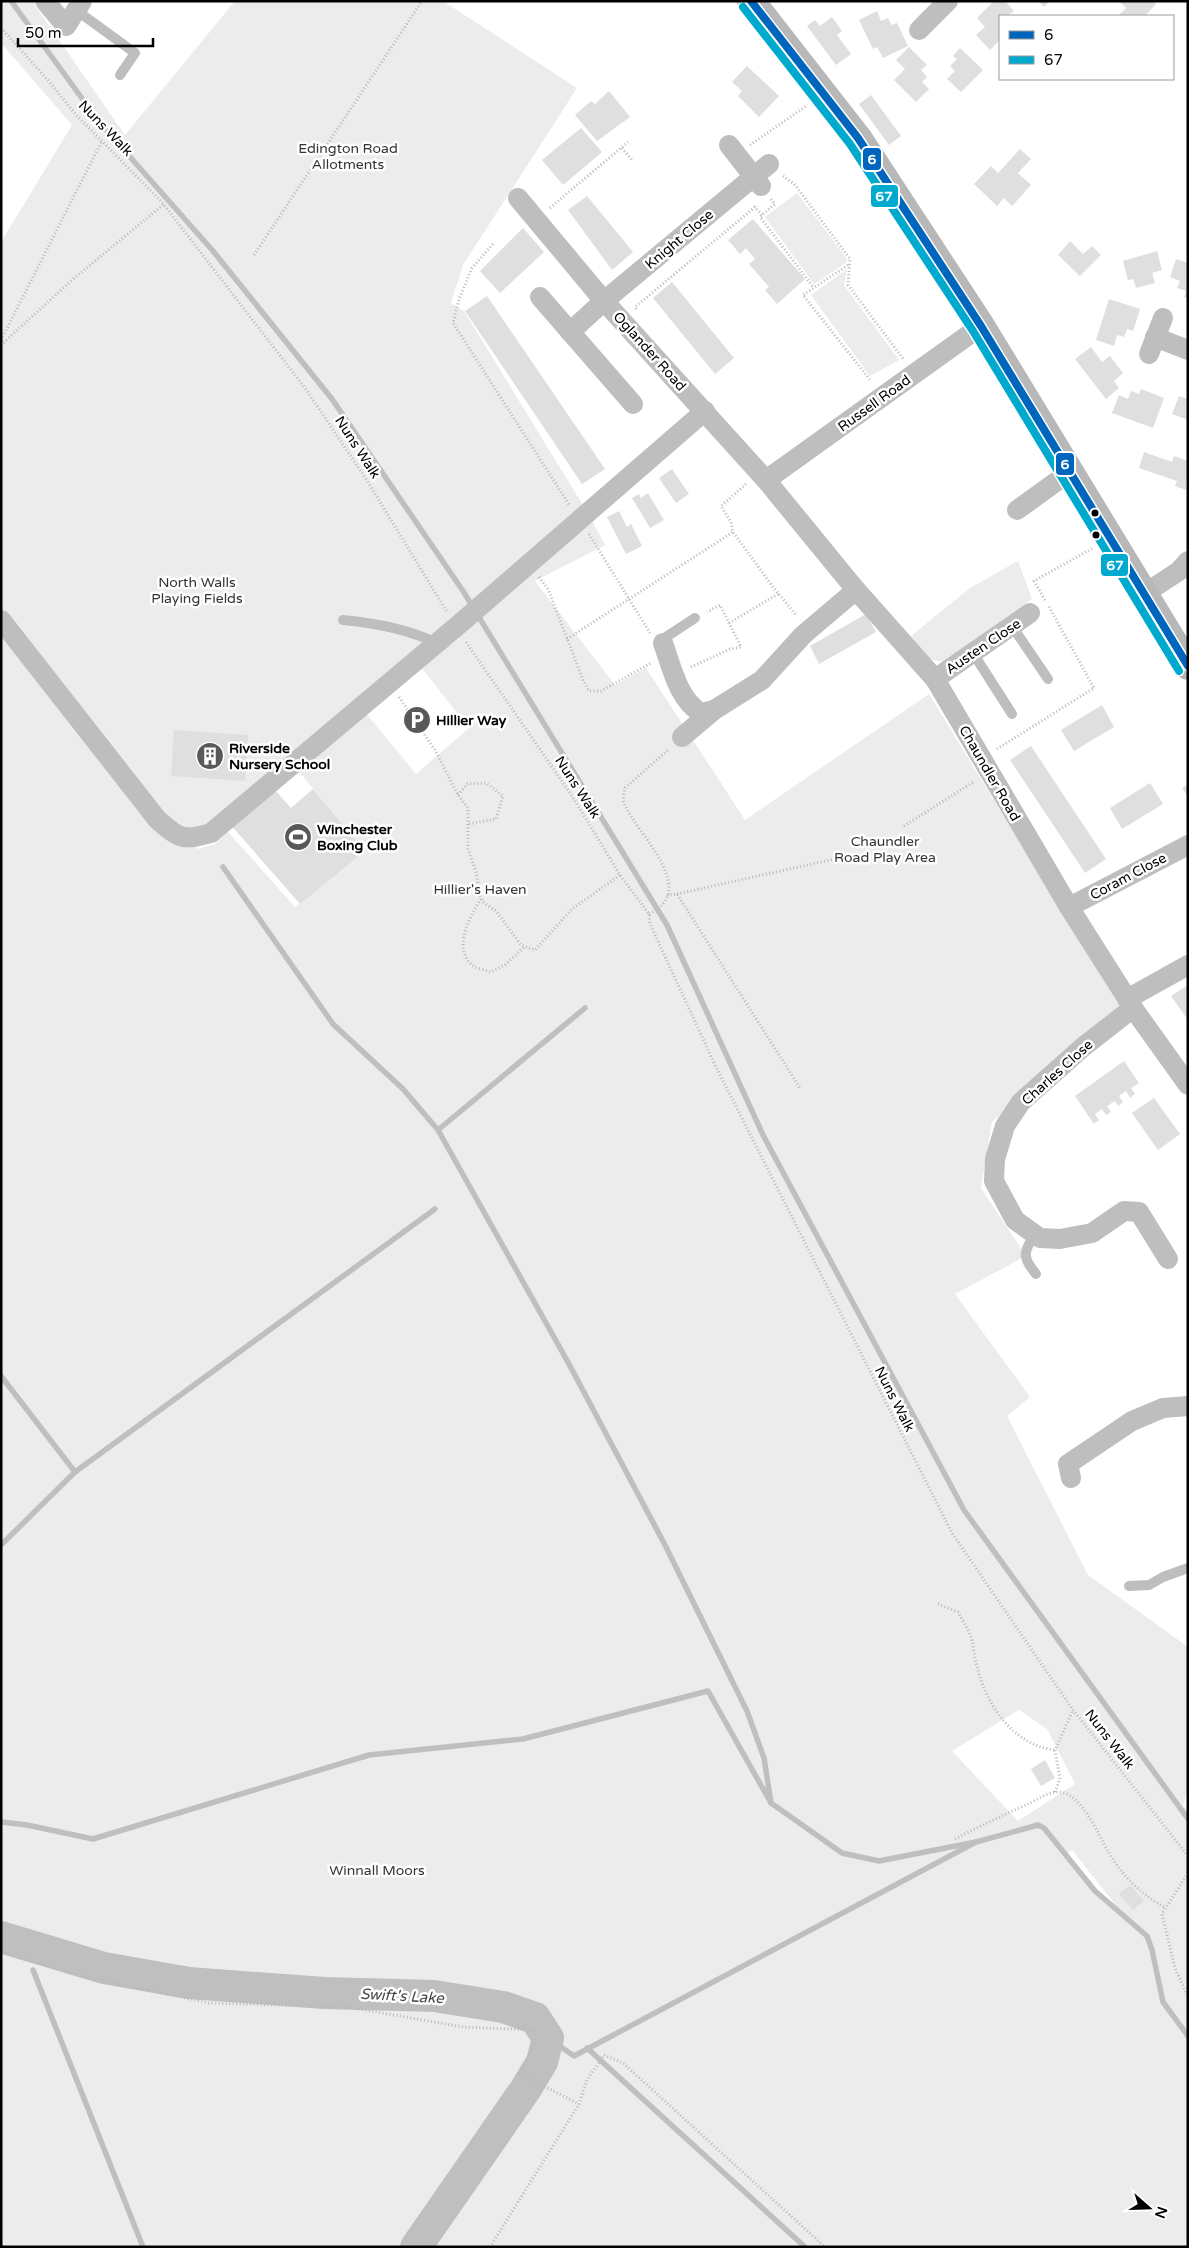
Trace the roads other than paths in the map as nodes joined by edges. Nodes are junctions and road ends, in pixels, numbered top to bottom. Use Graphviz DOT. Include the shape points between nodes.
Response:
graph roads {
  1 [pos="45,1"];
  2 [pos="948,1"];
  3 [pos="754,2"];
  4 [pos="75,13"];
  5 [pos="919,30"];
  6 [pos="120,75"];
  7 [pos="738,147"];
  8 [pos="518,198"];
  9 [pos="540,297"];
  10 [pos="604,301"];
  11 [pos="1163,318"];
  12 [pos="981,326"];
  13 [pos="570,332"];
  14 [pos="1188,350"];
  15 [pos="632,404"];
  16 [pos="705,411"];
  17 [pos="1071,471"];
  18 [pos="763,476"];
  19 [pos="1017,510"];
  20 [pos="1188,561"];
  21 [pos="856,590"];
  22 [pos="1144,594"];
  23 [pos="1030,613"];
  24 [pos="695,618"];
  25 [pos="1,620"];
  26 [pos="343,620"];
  27 [pos="1012,626"];
  28 [pos="9,640"];
  29 [pos="437,643"];
  30 [pos="665,649"];
  31 [pos="973,653"];
  32 [pos="1188,666"];
  33 [pos="935,679"];
  34 [pos="1048,679"];
  35 [pos="714,710"];
  36 [pos="1012,714"];
  37 [pos="682,737"];
  38 [pos="1188,845"];
  39 [pos="1069,907"];
  40 [pos="1188,965"];
  41 [pos="1130,1003"];
  42 [pos="1188,1085"];
  43 [pos="1035,1234"];
  44 [pos="1168,1259"];
  45 [pos="1036,1274"];
  46 [pos="1188,1406"];
  47 [pos="1071,1478"];
  48 [pos="1188,1568"];
  49 [pos="1129,1586"];
  1 -- 4 [label="street"];
  2 -- 5 [label="street"];
  3 -- 12 [label="main road" via="858,138"];
  4 -- 6 [label="lane" via="134,54"];
  7 -- 10 [label="street, Knight Close" via="761,176"];
  8 -- 10 [label="street, Oglander Road"];
  9 -- 13 [label="street"];
  10 -- 13 [label="street, Knight Close"];
  10 -- 16 [label="street, Oglander Road"];
  11 -- 14 [label="street" via="1152,345"];
  12 -- 17 [label="main road"];
  12 -- 18 [label="street, Russell Road"];
  13 -- 15 [label="street"];
  16 -- 18 [label="street, Oglander Road"];
  16 -- 29 [label="street"];
  17 -- 19 [label="street"];
  17 -- 22 [label="main road"];
  18 -- 21 [label="street, Chaundler Road"];
  20 -- 22 [label="street" via="1179,571"];
  21 -- 33 [label="street, Chaundler Road"];
  21 -- 35 [label="street" via="809,630 762,680"];
  22 -- 32 [label="main road"];
  23 -- 27 [label="street, Austen Close"];
  24 -- 30 [label="lane" via="666,637"];
  25 -- 28 [label="street"];
  26 -- 29 [label="lane" via="377,623"];
  27 -- 31 [label="street, Austen Close"];
  27 -- 34 [label="lane"];
  28 -- 29 [label="street" via="158,819 174,834 190,839 211,832"];
  30 -- 35 [label="street" via="682,694 692,707 701,713"];
  31 -- 33 [label="street, Austen Close"];
  31 -- 36 [label="lane"];
  33 -- 39 [label="street, Chaundler Road"];
  35 -- 37 [label="street"];
  38 -- 39 [label="street, Coram Close"];
  39 -- 41 [label="street, Chaundler Road"];
  40 -- 41 [label="street, Charles Close"];
  41 -- 42 [label="street, Chaundler Road"];
  41 -- 43 [label="street, Charles Close" via="1021,1102 1005,1126 994,1159 994,1181 1015,1220"];
  43 -- 44 [label="street, Charles Close" via="1040,1238 1068,1238 1092,1232 1124,1211 1139,1212"];
  43 -- 45 [label="lane" via="1025,1250 1025,1259"];
  46 -- 47 [label="street" via="1163,1408 1132,1421 1068,1464"];
  48 -- 49 [label="lane" via="1150,1585"];
}
